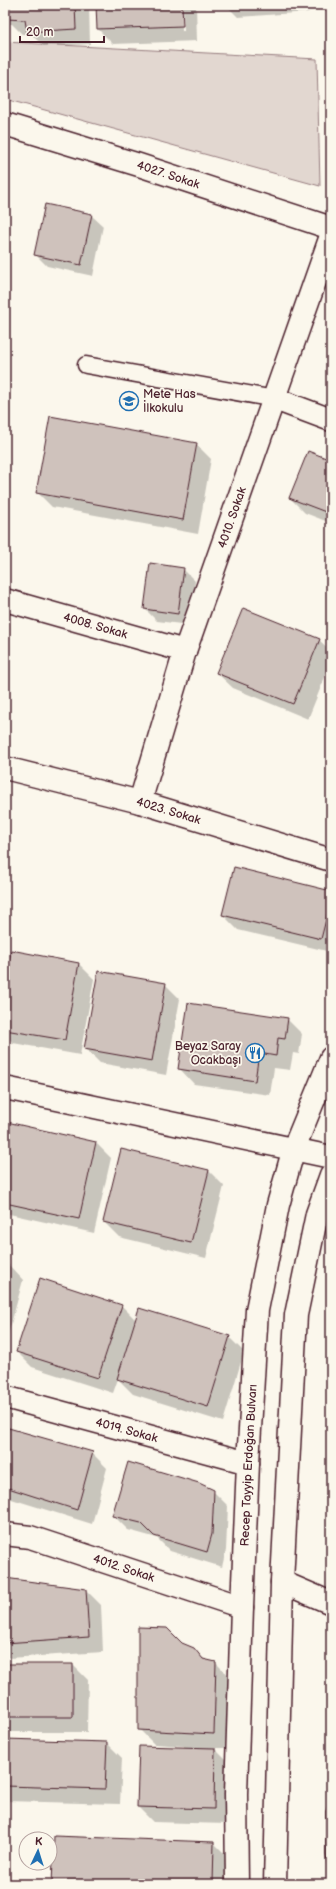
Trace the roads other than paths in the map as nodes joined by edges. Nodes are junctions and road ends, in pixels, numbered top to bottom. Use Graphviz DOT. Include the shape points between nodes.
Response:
graph roads {
  1 [pos="5,124"];
  2 [pos="331,228"];
  3 [pos="331,236"];
  4 [pos="86,365"];
  5 [pos="275,399"];
  6 [pos="331,420"];
  7 [pos="5,600"];
  8 [pos="185,651"];
  9 [pos="5,768"];
  10 [pos="140,802"];
  11 [pos="331,860"];
  12 [pos="331,1058"];
  13 [pos="5,1088"];
  14 [pos="294,1148"];
  15 [pos="331,1157"];
  16 [pos="331,1175"];
  17 [pos="5,1397"];
  18 [pos="248,1463"];
  19 [pos="5,1534"];
  20 [pos="282,1582"];
  21 [pos="331,1603"];
  22 [pos="242,1607"];
  23 [pos="237,1884"];
  24 [pos="275,1884"];
  1 -- 2 [label="street, 4027. Sokak"];
  3 -- 5 [label="street, 4010. Sokak"];
  4 -- 5 [label="lane"];
  5 -- 6 [label="street"];
  5 -- 8 [label="street, 4010. Sokak"];
  7 -- 8 [label="street, 4008. Sokak"];
  8 -- 10 [label="street, 4010. Sokak"];
  9 -- 10 [label="street, 4023. Sokak"];
  10 -- 11 [label="street, 4023. Sokak"];
  12 -- 14 [label="street, Recep Tayyip Erdoğan Bulvarı"];
  13 -- 14 [label="street"];
  14 -- 15 [label="street"];
  14 -- 18 [label="street, Recep Tayyip Erdoğan Bulvarı" via="278,1205 258,1310"];
  16 -- 20 [label="street" via="317,1214 296,1315"];
  17 -- 18 [label="street, 4019. Sokak"];
  18 -- 22 [label="street, Recep Tayyip Erdoğan Bulvarı"];
  19 -- 22 [label="street, 4012. Sokak" via="30,1537"];
  20 -- 21 [label="street"];
  20 -- 24 [label="street"];
  22 -- 23 [label="street, Recep Tayyip Erdoğan Bulvarı" via="236,1794"];
}
